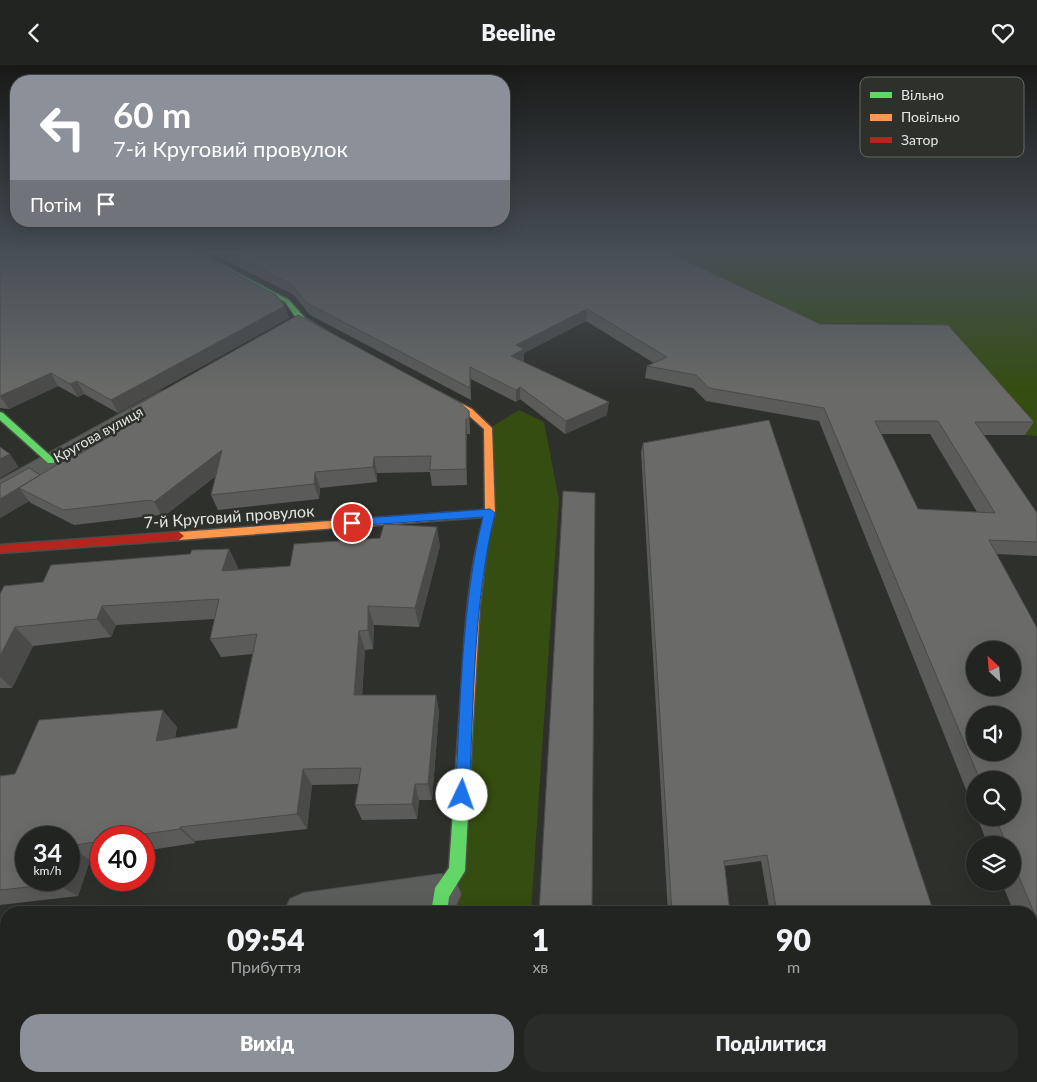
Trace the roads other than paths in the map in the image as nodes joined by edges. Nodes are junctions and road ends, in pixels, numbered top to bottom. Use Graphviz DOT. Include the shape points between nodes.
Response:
graph roads {
  1 [pos="282,298"];
  2 [pos="338,339"];
  3 [pos="426,387"];
  4 [pos="181,388"];
  5 [pos="0,415"];
  6 [pos="51,461"];
  7 [pos="0,490"];
  8 [pos="490,513"];
  9 [pos="0,549"];
  10 [pos="440,903"];
  11 [pos="399,906"];
  1 -- 2 [label="street" via="297,312 293,325"];
  3 -- 8 [label="street" via="469,411 488,428"];
  4 -- 6 [label="street, Кругова вулиця"];
  5 -- 6 [label="street"];
  6 -- 7 [label="street, Кругова вулиця"];
  8 -- 9 [label="street, 7-й Круговий провулок"];
  8 -- 10 [label="street" via="474,605 457,871"];
  10 -- 11 [label="street"];
}
